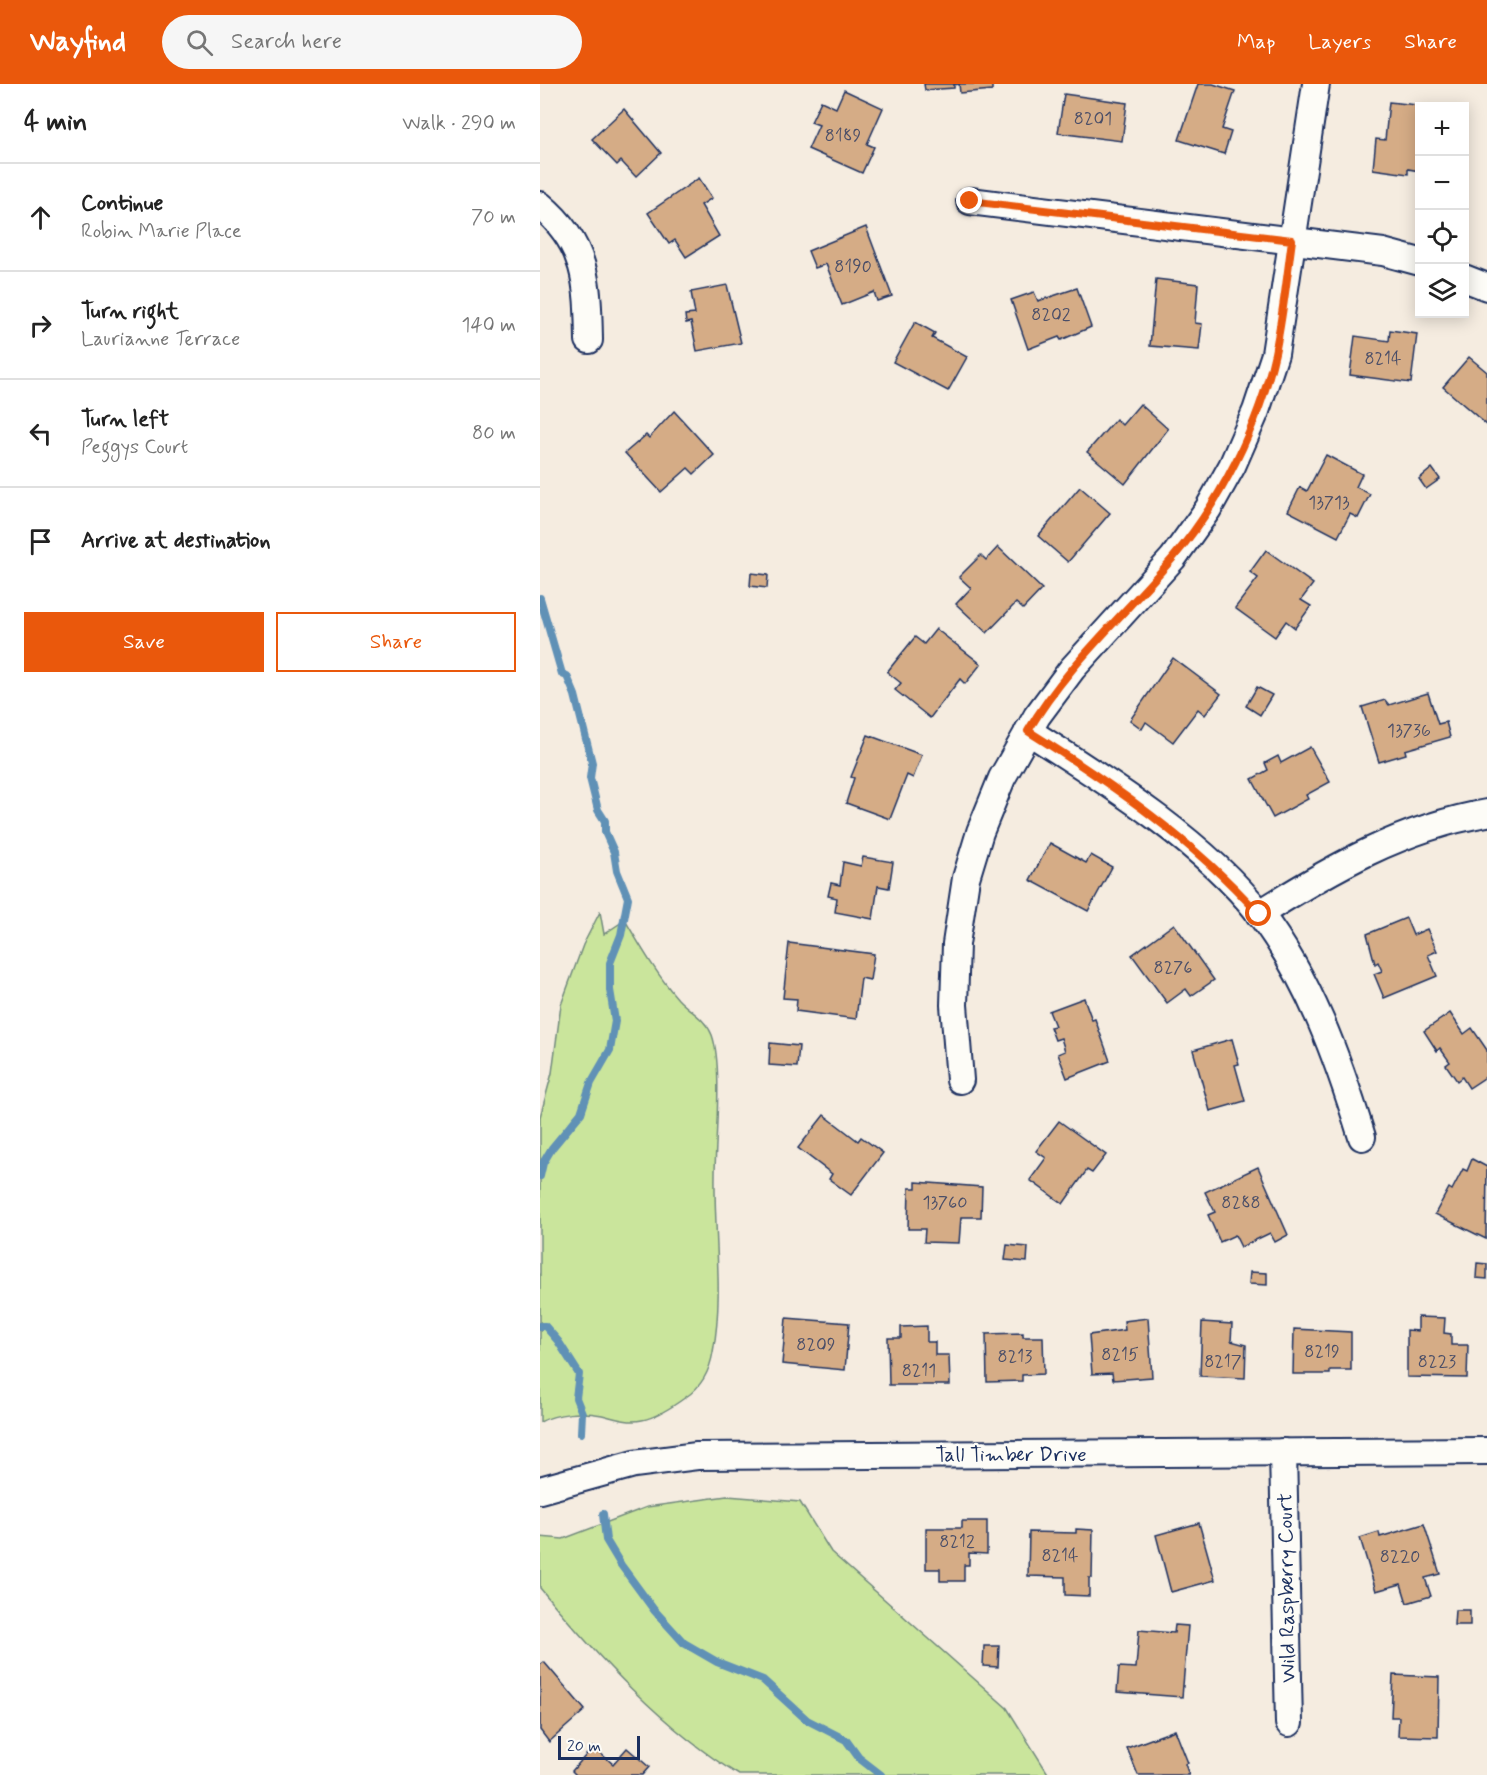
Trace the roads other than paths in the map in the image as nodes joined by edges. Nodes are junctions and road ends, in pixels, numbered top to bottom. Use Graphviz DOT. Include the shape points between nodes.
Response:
graph roads {
  1 [pos="1316,84"];
  2 [pos="970,201"];
  3 [pos="540,206"];
  4 [pos="1292,240"];
  5 [pos="1415,261"];
  6 [pos="1469,280"];
  7 [pos="1487,287"];
  8 [pos="589,340"];
  9 [pos="1028,731"];
  10 [pos="1487,813"];
  11 [pos="1259,914"];
  12 [pos="960,1080"];
  13 [pos="1362,1137"];
  14 [pos="1487,1451"];
  15 [pos="1283,1452"];
  16 [pos="540,1490"];
  17 [pos="1289,1723"];
  1 -- 4 [label="street"];
  2 -- 4 [label="street"];
  3 -- 8 [label="street" via="564,231 579,256 588,285"];
  4 -- 5 [label="street" via="1383,252"];
  4 -- 9 [label="street" via="1275,354 1232,466 1173,558 1072,669"];
  6 -- 7 [label="street"];
  9 -- 11 [label="street" via="1104,779 1175,833 1231,882"];
  9 -- 12 [label="street" via="1002,778 966,878 956,944 954,1005"];
  10 -- 11 [label="street" via="1433,825 1384,843 1314,879"];
  11 -- 13 [label="street" via="1310,996 1331,1044"];
  14 -- 15 [label="street, Tall Timber Drive"];
  15 -- 16 [label="street, Tall Timber Drive" via="697,1456 634,1464"];
  15 -- 17 [label="street, Wild Raspberry Court"];
}
